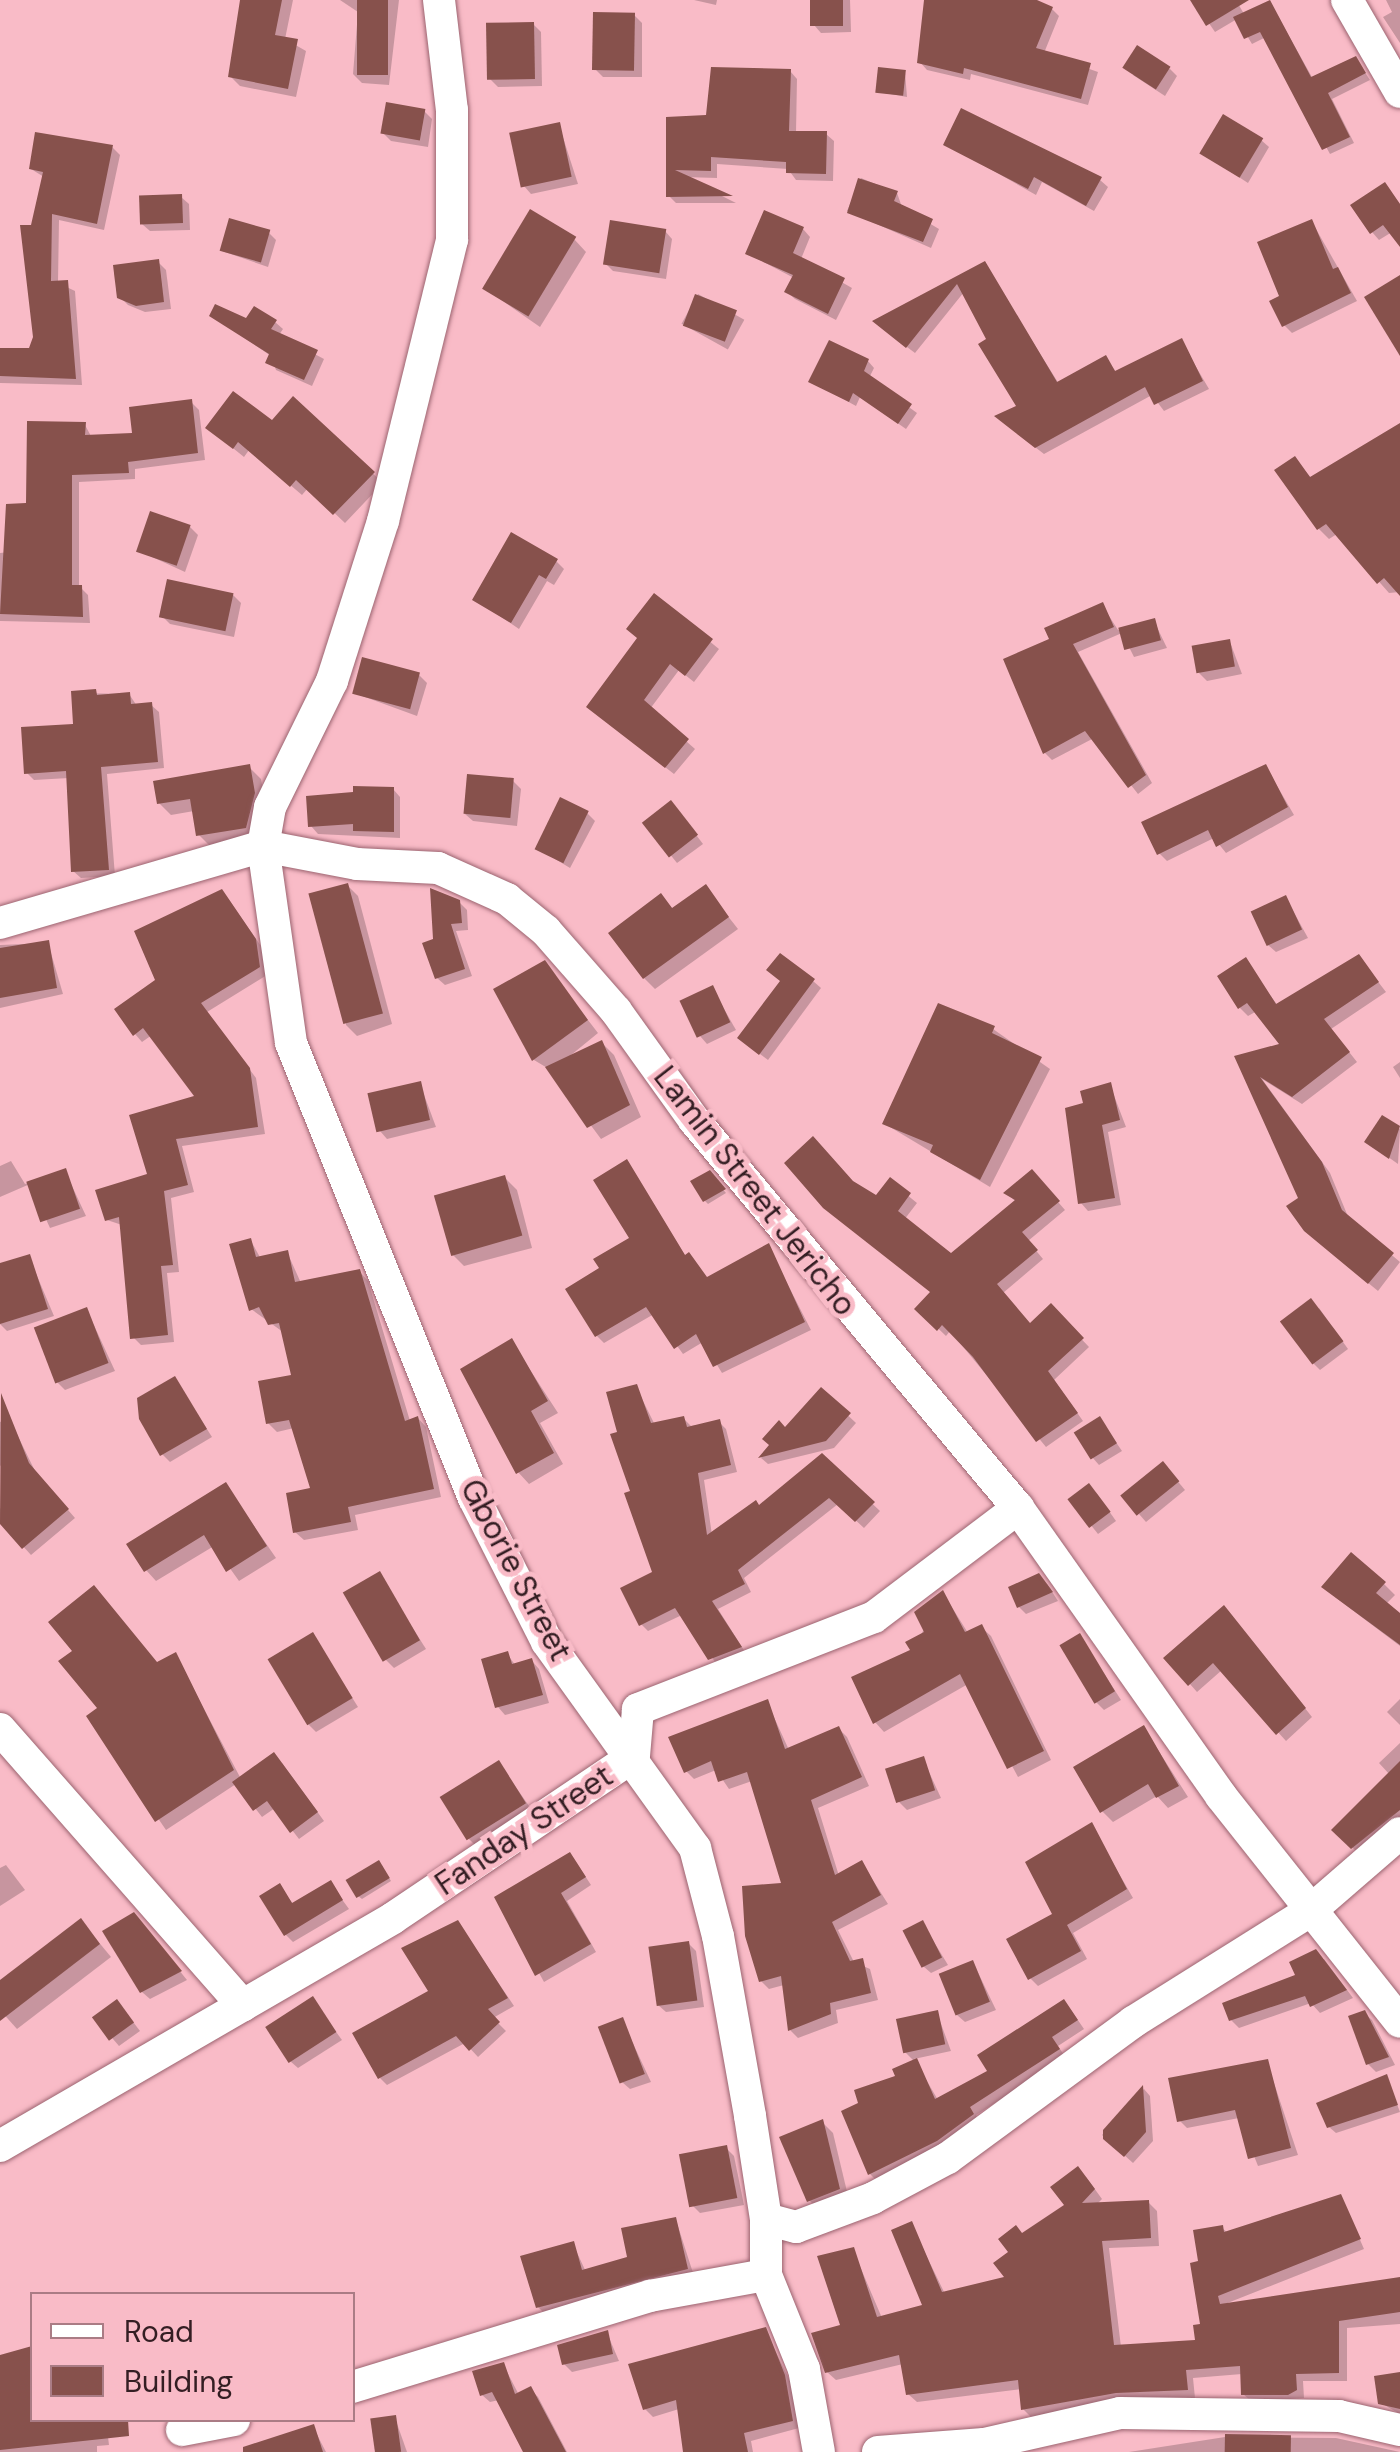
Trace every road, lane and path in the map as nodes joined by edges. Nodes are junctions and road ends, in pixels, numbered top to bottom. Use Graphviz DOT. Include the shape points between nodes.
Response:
graph roads {
  1 [pos="439,0"];
  2 [pos="1348,0"];
  3 [pos="1400,92"];
  4 [pos="263,846"];
  5 [pos="0,923"];
  6 [pos="1018,1508"];
  7 [pos="0,1729"];
  8 [pos="634,1756"];
  9 [pos="1400,1833"];
  10 [pos="1310,1911"];
  11 [pos="243,2006"];
  12 [pos="1400,2022"];
  13 [pos="0,2146"];
  14 [pos="766,2218"];
  15 [pos="766,2275"];
  16 [pos="355,2386"];
  17 [pos="224,2422"];
  18 [pos="182,2430"];
  19 [pos="1400,2430"];
  20 [pos="818,2452"];
  21 [pos="878,2452"];
  1 -- 4 [label="street" via="452,110 452,240 378,539 332,681 270,806"];
  2 -- 3 [label="street"];
  4 -- 5 [label="street, Lamin Street Jericho"];
  4 -- 6 [label="street, Lamin Street Jericho" via="357,864 438,868 507,899 546,931 820,1274"];
  4 -- 8 [label="street, Gborie Street" via="292,1042 474,1498 547,1642"];
  6 -- 8 [label="street, Fanday Street" via="874,1617 638,1709"];
  6 -- 10 [label="street, Lamin Street Jericho"];
  7 -- 11 [label="street"];
  8 -- 11 [label="street, Fanday Street" via="394,1918"];
  8 -- 14 [label="street, Gborie Street" via="696,1848 718,1936"];
  9 -- 10 [label="street"];
  10 -- 12 [label="street, Lamin Street Jericho"];
  10 -- 14 [label="street" via="1133,2022 948,2158 873,2198 796,2227"];
  11 -- 13 [label="street, Fanday Street"];
  14 -- 15 [label="street, Gborie Street"];
  15 -- 16 [label="street" via="650,2296"];
  15 -- 20 [label="street, Gborie Street" via="804,2370"];
  17 -- 18 [label="street"];
  19 -- 21 [label="street" via="1339,2416 1120,2413 984,2444"];
}
